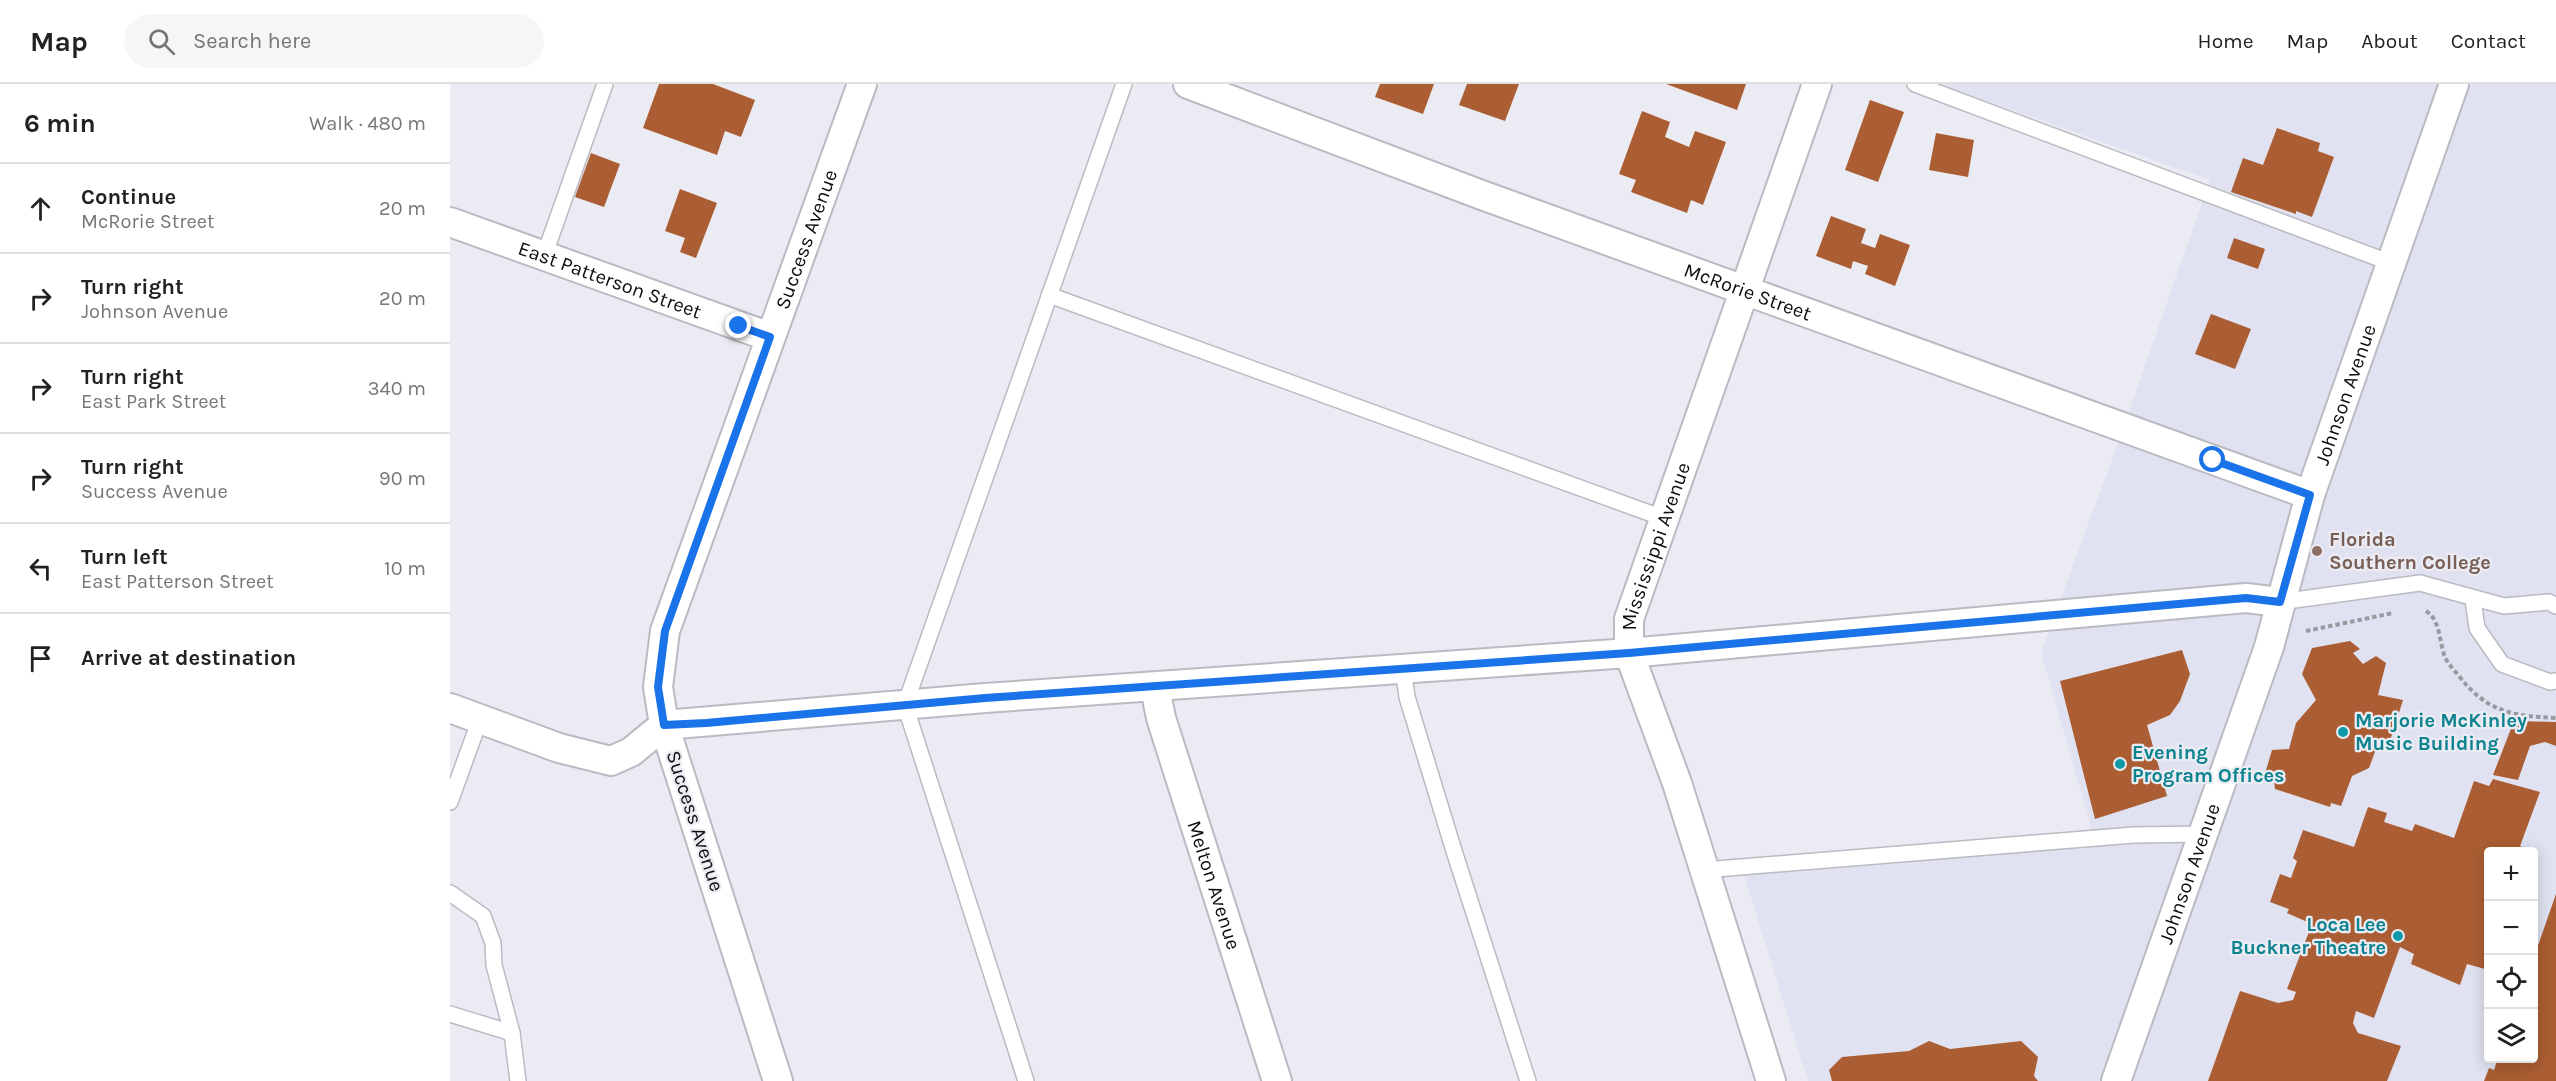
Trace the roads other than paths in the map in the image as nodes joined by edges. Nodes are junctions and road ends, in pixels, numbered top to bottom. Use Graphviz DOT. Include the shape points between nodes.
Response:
graph roads {
  1 [pos="605,84"];
  2 [pos="862,84"];
  3 [pos="1124,84"];
  4 [pos="1188,84"];
  5 [pos="1817,84"];
  6 [pos="1915,84"];
  7 [pos="2454,84"];
  8 [pos="450,222"];
  9 [pos="544,256"];
  10 [pos="2391,263"];
  11 [pos="1743,290"];
  12 [pos="1049,295"];
  13 [pos="770,337"];
  14 [pos="2310,495"];
  15 [pos="1664,518"];
  16 [pos="2473,600"];
  17 [pos="2280,602"];
  18 [pos="2556,606"];
  19 [pos="1629,653"];
  20 [pos="1403,668"];
  21 [pos="2556,681"];
  22 [pos="1155,688"];
  23 [pos="905,705"];
  24 [pos="450,708"];
  25 [pos="480,719"];
  26 [pos="664,725"];
  27 [pos="450,802"];
  28 [pos="2203,834"];
  29 [pos="1704,870"];
  30 [pos="450,892"];
  31 [pos="450,1014"];
  32 [pos="512,1033"];
  33 [pos="518,1081"];
  34 [pos="778,1081"];
  35 [pos="1026,1081"];
  36 [pos="1277,1081"];
  37 [pos="1528,1081"];
  38 [pos="1771,1081"];
  39 [pos="2116,1081"];
  1 -- 9 [label="lane"];
  2 -- 13 [label="street, Success Avenue"];
  3 -- 12 [label="lane"];
  4 -- 11 [label="street, McRorie Street"];
  5 -- 11 [label="street, Mississippi Avenue"];
  6 -- 10 [label="lane"];
  7 -- 10 [label="street, Johnson Avenue"];
  8 -- 9 [label="street, East Patterson Street"];
  9 -- 13 [label="street, East Patterson Street"];
  10 -- 14 [label="street, Johnson Avenue"];
  11 -- 14 [label="street, McRorie Street"];
  11 -- 15 [label="street, Mississippi Avenue"];
  12 -- 15 [label="lane"];
  12 -- 23 [label="lane"];
  13 -- 26 [label="street, Success Avenue" via="665,631 658,687"];
  14 -- 17 [label="street, Johnson Avenue"];
  15 -- 19 [label="street, Mississippi Avenue" via="1629,619"];
  16 -- 17 [label="lane" via="2420,583"];
  16 -- 18 [label="lane" via="2504,606 2549,602"];
  16 -- 21 [label="lane" via="2477,628 2502,664"];
  17 -- 19 [label="street" via="2246,598"];
  17 -- 28 [label="street, Johnson Avenue" via="2269,647"];
  19 -- 20 [label="street"];
  19 -- 29 [label="street, Mississippi Avenue"];
  20 -- 22 [label="street"];
  20 -- 37 [label="lane" via="1407,697 1440,807"];
  22 -- 23 [label="street"];
  22 -- 36 [label="street, Melton Avenue" via="1161,718"];
  23 -- 26 [label="street"];
  23 -- 35 [label="lane"];
  24 -- 25 [label="street"];
  25 -- 26 [label="street" via="559,748 610,761 631,752"];
  25 -- 27 [label="lane"];
  26 -- 34 [label="street, Success Avenue"];
  28 -- 29 [label="lane" via="2134,835"];
  28 -- 39 [label="street, Johnson Avenue"];
  29 -- 38 [label="street, Mississippi Avenue"];
  30 -- 32 [label="lane" via="483,916 493,943 494,965"];
  31 -- 32 [label="lane"];
  32 -- 33 [label="lane"];
}
